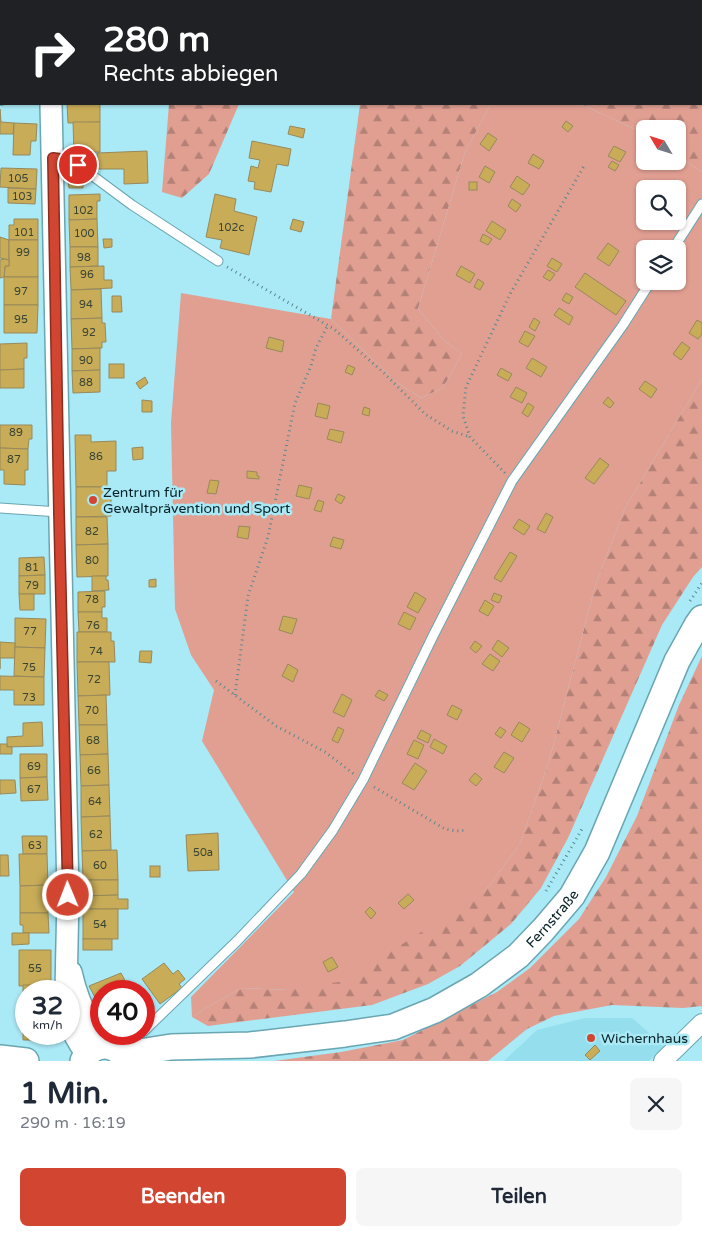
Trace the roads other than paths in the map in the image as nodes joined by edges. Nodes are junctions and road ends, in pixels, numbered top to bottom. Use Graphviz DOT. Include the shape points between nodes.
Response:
graph roads {
  1 [pos="51,105"];
  2 [pos="53,158"];
  3 [pos="702,204"];
  4 [pos="678,240"];
  5 [pos="218,262"];
  6 [pos="645,290"];
  7 [pos="0,508"];
  8 [pos="59,512"];
  9 [pos="694,613"];
  10 [pos="67,952"];
  11 [pos="66,980"];
  12 [pos="155,1019"];
  13 [pos="702,1023"];
  14 [pos="80,1044"];
  15 [pos="122,1045"];
  16 [pos="250,1045"];
  17 [pos="107,1054"];
  18 [pos="0,1058"];
  19 [pos="26,1061"];
  20 [pos="184,1061"];
  21 [pos="663,1061"];
  1 -- 2 [label="street"];
  2 -- 5 [label="lane" via="78,165"];
  2 -- 8 [label="street"];
  3 -- 4 [label="lane"];
  6 -- 12 [label="lane" via="512,481 363,780 334,830 301,874"];
  7 -- 8 [label="lane"];
  8 -- 10 [label="street"];
  9 -- 16 [label="main road, Fernstraße" via="696,624 677,661 597,852 572,896 518,956 479,985 435,1010 393,1027"];
  10 -- 11 [label="street"];
  10 -- 17 [label="street" via="82,1007"];
  13 -- 21 [label="street"];
  14 -- 17 [label="street"];
  15 -- 17 [label="lane"];
  16 -- 17 [label="main road, Fernstraße" via="171,1047"];
  16 -- 20 [label="main road, Fernstraße"];
  18 -- 19 [label="main road"];
}
